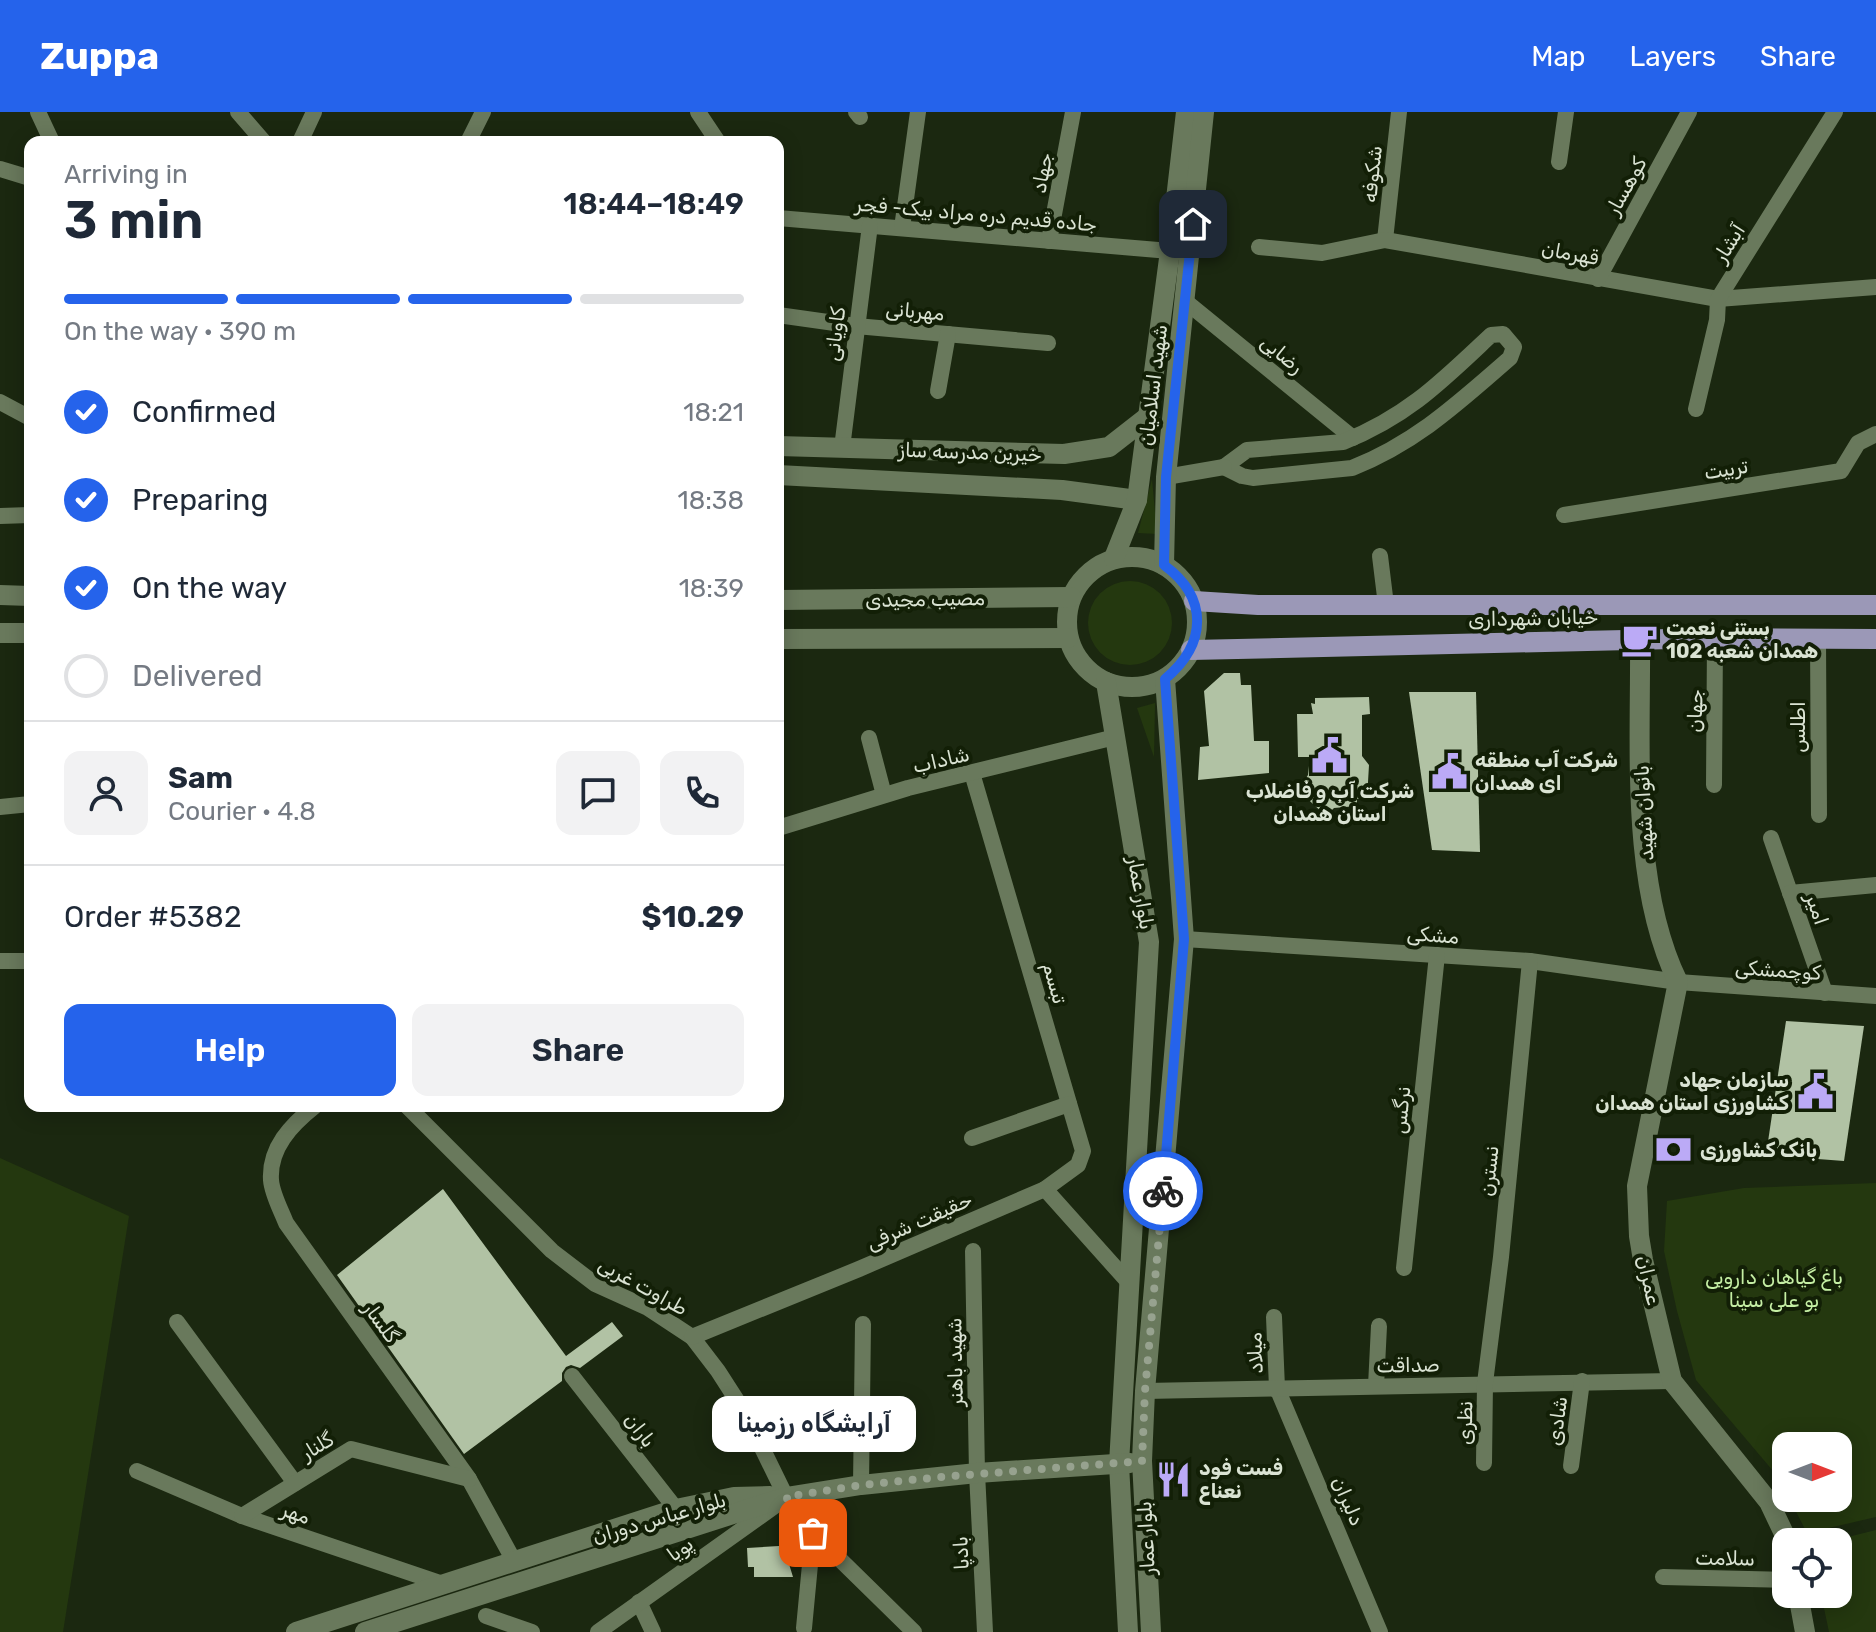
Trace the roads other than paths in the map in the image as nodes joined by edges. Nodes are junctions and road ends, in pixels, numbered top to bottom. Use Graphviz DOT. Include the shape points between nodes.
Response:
graph roads {
  1 [pos="38,112"];
  2 [pos="238,112"];
  3 [pos="314,112"];
  4 [pos="483,112"];
  5 [pos="698,112"];
  6 [pos="918,112"];
  7 [pos="1073,112"];
  8 [pos="1186,112"];
  9 [pos="1204,112"];
  10 [pos="1399,112"];
  11 [pos="1566,112"];
  12 [pos="1689,112"];
  13 [pos="1835,112"];
  14 [pos="49,136"];
  15 [pos="259,136"];
  16 [pos="303,136"];
  17 [pos="471,136"];
  18 [pos="714,136"];
  19 [pos="1559,162"];
  20 [pos="0,169"];
  21 [pos="24,176"];
  22 [pos="784,218"];
  23 [pos="870,225"];
  24 [pos="902,228"];
  25 [pos="1385,240"];
  26 [pos="1049,241"];
  27 [pos="1259,247"];
  28 [pos="1170,251"];
  29 [pos="1598,279"];
  30 [pos="1876,287"];
  31 [pos="1718,299"];
  32 [pos="1185,301"];
  33 [pos="784,316"];
  34 [pos="856,326"];
  35 [pos="948,334"];
  36 [pos="1048,343"];
  37 [pos="938,391"];
  38 [pos="0,402"];
  39 [pos="1696,409"];
  40 [pos="24,415"];
  41 [pos="1150,415"];
  42 [pos="1876,434"];
  43 [pos="1353,438"];
  44 [pos="784,446"];
  45 [pos="842,448"];
  46 [pos="1064,454"];
  47 [pos="1224,467"];
  48 [pos="784,475"];
  49 [pos="1166,477"];
  50 [pos="1062,490"];
  51 [pos="1137,500"];
  52 [pos="24,515"];
  53 [pos="1564,515"];
  54 [pos="0,516"];
  55 [pos="1380,556"];
  56 [pos="1114,558"];
  57 [pos="1164,565"];
  58 [pos="0,595"];
  59 [pos="24,596"];
  60 [pos="1071,597"];
  61 [pos="784,600"];
  62 [pos="1194,601"];
  63 [pos="1386,605"];
  64 [pos="1876,605"];
  65 [pos="0,633"];
  66 [pos="24,633"];
  67 [pos="1068,638"];
  68 [pos="1715,638"];
  69 [pos="784,639"];
  70 [pos="1818,639"];
  71 [pos="1876,639"];
  72 [pos="1640,640"];
  73 [pos="1191,650"];
  74 [pos="1165,679"];
  75 [pos="1106,682"];
  76 [pos="1115,737"];
  77 [pos="869,738"];
  78 [pos="972,773"];
  79 [pos="1714,785"];
  80 [pos="884,795"];
  81 [pos="24,805"];
  82 [pos="0,807"];
  83 [pos="1819,815"];
  84 [pos="784,826"];
  85 [pos="1771,838"];
  86 [pos="1876,885"];
  87 [pos="1790,893"];
  88 [pos="1184,939"];
  89 [pos="1437,955"];
  90 [pos="0,961"];
  91 [pos="24,961"];
  92 [pos="1530,961"];
  93 [pos="1678,982"];
  94 [pos="1825,993"];
  95 [pos="1876,996"];
  96 [pos="1069,1104"];
  97 [pos="307,1112"];
  98 [pos="413,1112"];
  99 [pos="972,1138"];
  100 [pos="1045,1189"];
  101 [pos="973,1251"];
  102 [pos="1404,1268"];
  103 [pos="1130,1284"];
  104 [pos="1274,1317"];
  105 [pos="177,1322"];
  106 [pos="863,1324"];
  107 [pos="1379,1326"];
  108 [pos="692,1337"];
  109 [pos="572,1376"];
  110 [pos="1582,1381"];
  111 [pos="1672,1381"];
  112 [pos="1485,1383"];
  113 [pos="1376,1386"];
  114 [pos="1277,1388"];
  115 [pos="1145,1391"];
  116 [pos="1142,1461"];
  117 [pos="1484,1463"];
  118 [pos="1119,1464"];
  119 [pos="1571,1466"];
  120 [pos="137,1471"];
  121 [pos="977,1473"];
  122 [pos="469,1479"];
  123 [pos="295,1483"];
  124 [pos="861,1485"];
  125 [pos="786,1497"];
  126 [pos="676,1509"];
  127 [pos="242,1516"];
  128 [pos="1782,1528"];
  129 [pos="813,1533"];
  130 [pos="514,1561"];
  131 [pos="1663,1577"];
  132 [pos="1772,1580"];
  133 [pos="446,1585"];
  134 [pos="639,1602"];
  135 [pos="1801,1608"];
  136 [pos="486,1616"];
  137 [pos="804,1628"];
  138 [pos="296,1632"];
  139 [pos="365,1632"];
  140 [pos="532,1632"];
  141 [pos="598,1632"];
  142 [pos="653,1632"];
  143 [pos="914,1632"];
  144 [pos="985,1632"];
  145 [pos="1128,1632"];
  146 [pos="1151,1632"];
  147 [pos="1380,1632"];
  148 [pos="1805,1632"];
  1 -- 14 [label="street"];
  2 -- 15 [label="street"];
  3 -- 16 [label="street"];
  4 -- 17 [label="street"];
  5 -- 18 [label="street"];
  6 -- 24 [label="street"];
  7 -- 26 [label="street, جهاد"];
  8 -- 28 [label="main road, شهید اسلامیان"];
  9 -- 32 [label="main road, شهید اسلامیان"];
  10 -- 25 [label="street, شکوفه"];
  11 -- 19 [label="street"];
  12 -- 29 [label="street, کوهسار"];
  13 -- 31 [label="street, آبشار"];
  20 -- 21 [label="street"];
  22 -- 23 [label="street, جاده قدیم دره مراد بیک- فجر"];
  23 -- 24 [label="street, جاده قدیم دره مراد بیک- فجر"];
  23 -- 34 [label="street, کاویانی"];
  24 -- 26 [label="street, جاده قدیم دره مراد بیک- فجر"];
  25 -- 27 [label="street, قهرمان" via="1322,253"];
  25 -- 29 [label="street, قهرمان"];
  26 -- 28 [label="street, جاده قدیم دره مراد بیک- فجر"];
  28 -- 41 [label="main road, شهید اسلامیان"];
  29 -- 31 [label="street, قهرمان"];
  30 -- 31 [label="street, قهرمان"];
  31 -- 39 [label="street, آبشار"];
  32 -- 43 [label="street, رضایی"];
  32 -- 49 [label="main road, شهید اسلامیان"];
  33 -- 34 [label="street, مهربانی"];
  34 -- 35 [label="street, مهربانی"];
  34 -- 45 [label="street, کاویانی"];
  35 -- 36 [label="street, مهربانی"];
  35 -- 37 [label="street"];
  38 -- 40 [label="street"];
  41 -- 46 [label="main road, خیرین مدرسه ساز" via="1109,447"];
  41 -- 51 [label="main road, شهید اسلامیان"];
  42 -- 53 [label="street, تربیت" via="1858,443 1841,471"];
  43 -- 47 [label="street" via="1247,450"];
  43 -- 47 [label="street" via="1416,404 1491,335 1503,334 1510,340 1510,358 1441,418 1364,463 1253,478"];
  44 -- 45 [label="main road, خیرین مدرسه ساز"];
  45 -- 46 [label="main road, خیرین مدرسه ساز"];
  46 -- 50 [label="main road"];
  47 -- 49 [label="street"];
  48 -- 50 [label="main road, خیرین مدرسه ساز"];
  49 -- 57 [label="main road, شهید اسلامیان"];
  50 -- 51 [label="main road, خیرین مدرسه ساز"];
  51 -- 56 [label="main road, شهید اسلامیان"];
  52 -- 54 [label="street"];
  55 -- 63 [label="street"];
  56 -- 57 [label="main road" via="1140,557"];
  56 -- 60 [label="main road" via="1088,573"];
  57 -- 62 [label="main road" via="1177,574"];
  58 -- 59 [label="main road"];
  60 -- 61 [label="main road, مصیب مجیدی"];
  60 -- 67 [label="main road"];
  62 -- 63 [label="main road, خیابان شهرداری"];
  62 -- 73 [label="main road"];
  63 -- 64 [label="main road, خیابان شهرداری"];
  65 -- 66 [label="main road"];
  67 -- 69 [label="main road, مصیب مجیدی"];
  67 -- 75 [label="main road" via="1082,664"];
  68 -- 70 [label="main road, خیابان شهرداری"];
  68 -- 72 [label="main road, خیابان شهرداری"];
  68 -- 79 [label="street, جهان"];
  70 -- 71 [label="main road, خیابان شهرداری"];
  70 -- 83 [label="street, اطلس"];
  72 -- 73 [label="main road, خیابان شهرداری"];
  72 -- 93 [label="main road, بانوان شهید" via="1644,856 1664,954"];
  73 -- 74 [label="main road"];
  74 -- 75 [label="main road" via="1146,686"];
  74 -- 88 [label="main road, بلوار عمار"];
  75 -- 76 [label="main road, بلوار عمار"];
  76 -- 78 [label="street, شاداب"];
  76 -- 103 [label="main road, بلوار عمار" via="1149,942"];
  77 -- 80 [label="street"];
  78 -- 80 [label="street, شاداب"];
  78 -- 96 [label="street, تبسم"];
  80 -- 84 [label="street, شاداب"];
  81 -- 82 [label="street"];
  85 -- 87 [label="street, امیر"];
  86 -- 87 [label="street"];
  87 -- 94 [label="street, امیر"];
  88 -- 89 [label="street, مشکی"];
  88 -- 115 [label="main road, بلوار عمار"];
  89 -- 92 [label="street, مشکی"];
  89 -- 102 [label="street, نرگس"];
  90 -- 91 [label="street"];
  92 -- 93 [label="street, مشکی"];
  92 -- 112 [label="street, نسترن"];
  93 -- 94 [label="street, کوچمشکی"];
  93 -- 111 [label="main road, عمران" via="1637,1186 1639,1236"];
  94 -- 95 [label="street, کوچمشکی"];
  96 -- 99 [label="street"];
  96 -- 100 [label="street, تبسم" via="1083,1151 1078,1165"];
  97 -- 122 [label="street, گلسار" via="294,1122 274,1154 271,1182 286,1223"];
  98 -- 108 [label="street, طراوت غربی" via="552,1251 595,1284 648,1308"];
  100 -- 103 [label="street"];
  100 -- 108 [label="street, حقیقت شرفی"];
  101 -- 121 [label="street, شهید باهنر"];
  103 -- 118 [label="main road, بلوار عمار"];
  104 -- 114 [label="street, میلاد"];
  105 -- 123 [label="street"];
  106 -- 124 [label="street"];
  107 -- 113 [label="street"];
  108 -- 125 [label="street, طراوت غربی" via="745,1413"];
  109 -- 126 [label="street, باران"];
  110 -- 111 [label="street, صداقت"];
  110 -- 112 [label="street, صداقت"];
  110 -- 119 [label="street, شادی"];
  111 -- 128 [label="main road, عمران" via="1764,1494"];
  112 -- 113 [label="street, صداقت"];
  112 -- 117 [label="street, نظری"];
  113 -- 114 [label="street, صداقت"];
  114 -- 115 [label="street, صداقت"];
  114 -- 147 [label="street, دلیران"];
  115 -- 116 [label="main road, بلوار عمار"];
  116 -- 118 [label="main road"];
  116 -- 146 [label="main road, بلوار عمار"];
  118 -- 121 [label="main road"];
  118 -- 145 [label="main road, بلوار عمار"];
  120 -- 127 [label="street, مهر"];
  121 -- 124 [label="main road"];
  121 -- 144 [label="street, بادپا"];
  122 -- 123 [label="street, گلنار" via="351,1449"];
  122 -- 130 [label="street, گلسار"];
  123 -- 127 [label="street, گلنار"];
  124 -- 125 [label="main road"];
  125 -- 126 [label="main road, بلوار عباس دوران" via="734,1497"];
  125 -- 129 [label="street, طراوت غربی"];
  125 -- 134 [label="street, پویا"];
  125 -- 139 [label="main road, بلوار عباس دوران"];
  126 -- 130 [label="main road, بلوار عباس دوران"];
  127 -- 133 [label="street, مهر"];
  129 -- 137 [label="street"];
  129 -- 143 [label="street, طراوت غربی"];
  130 -- 133 [label="main road, بلوار عباس دوران"];
  131 -- 132 [label="street, سلامت"];
  133 -- 138 [label="main road, بلوار عباس دوران"];
  134 -- 141 [label="street, پویا"];
  134 -- 142 [label="street"];
  135 -- 148 [label="main road"];
  136 -- 140 [label="street"];
}
